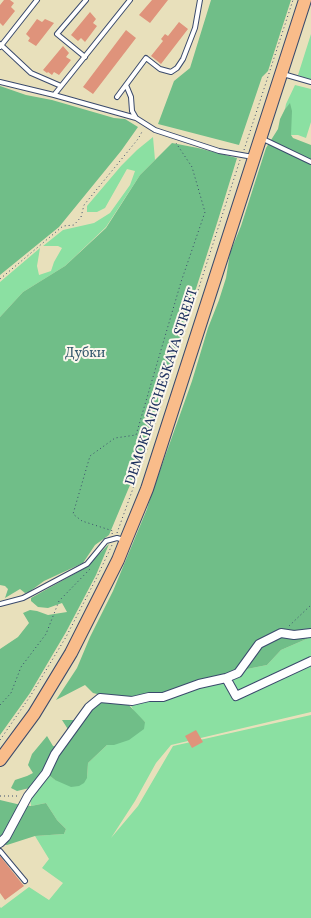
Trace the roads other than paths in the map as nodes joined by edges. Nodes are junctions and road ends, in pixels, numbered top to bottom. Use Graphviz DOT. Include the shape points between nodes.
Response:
graph roads {
  1 [pos="37,0"];
  2 [pos="86,0"];
  3 [pos="130,0"];
  4 [pos="200,0"];
  5 [pos="305,0"];
  6 [pos="0,46"];
  7 [pos="85,57"];
  8 [pos="281,74"];
  9 [pos="0,82"];
  10 [pos="311,82"];
  11 [pos="126,85"];
  12 [pos="61,86"];
  13 [pos="54,95"];
  14 [pos="117,97"];
  15 [pos="136,118"];
  16 [pos="260,138"];
  17 [pos="248,156"];
  18 [pos="311,162"];
  19 [pos="120,540"];
  20 [pos="0,604"];
  21 [pos="311,633"];
  22 [pos="311,661"];
  23 [pos="226,678"];
  24 [pos="0,760"];
  25 [pos="0,843"];
  26 [pos="0,851"];
  27 [pos="25,881"];
  1 -- 6 [label="lane"];
  2 -- 7 [label="lane" via="57,34"];
  3 -- 7 [label="lane"];
  4 -- 11 [label="lane" via="195,28 177,68 171,72 160,69 146,58"];
  5 -- 8 [label="main road, DEMOKRATICHESKAYA STREET"];
  6 -- 12 [label="lane" via="31,73"];
  7 -- 12 [label="lane"];
  8 -- 10 [label="lane"];
  8 -- 16 [label="main road, DEMOKRATICHESKAYA STREET"];
  9 -- 13 [label="lane"];
  11 -- 14 [label="lane"];
  11 -- 15 [label="lane"];
  12 -- 13 [label="lane"];
  13 -- 15 [label="lane"];
  15 -- 17 [label="lane" via="145,125 172,136"];
  16 -- 17 [label="main road, DEMOKRATICHESKAYA STREET"];
  16 -- 18 [label="lane"];
  17 -- 19 [label="main road, DEMOKRATICHESKAYA STREET" via="147,489"];
  19 -- 20 [label="lane" via="106,541 87,564 23,598"];
  19 -- 24 [label="main road, DEMOKRATICHESKAYA STREET" via="118,560 72,653 34,714"];
  21 -- 23 [label="street" via="281,633 259,644 238,673"];
  22 -- 23 [label="street" via="236,696"];
  23 -- 25 [label="street" via="199,684 163,697 132,701 100,698 88,707 55,754 46,773 28,796 6,837"];
  26 -- 27 [label="lane"];
}
